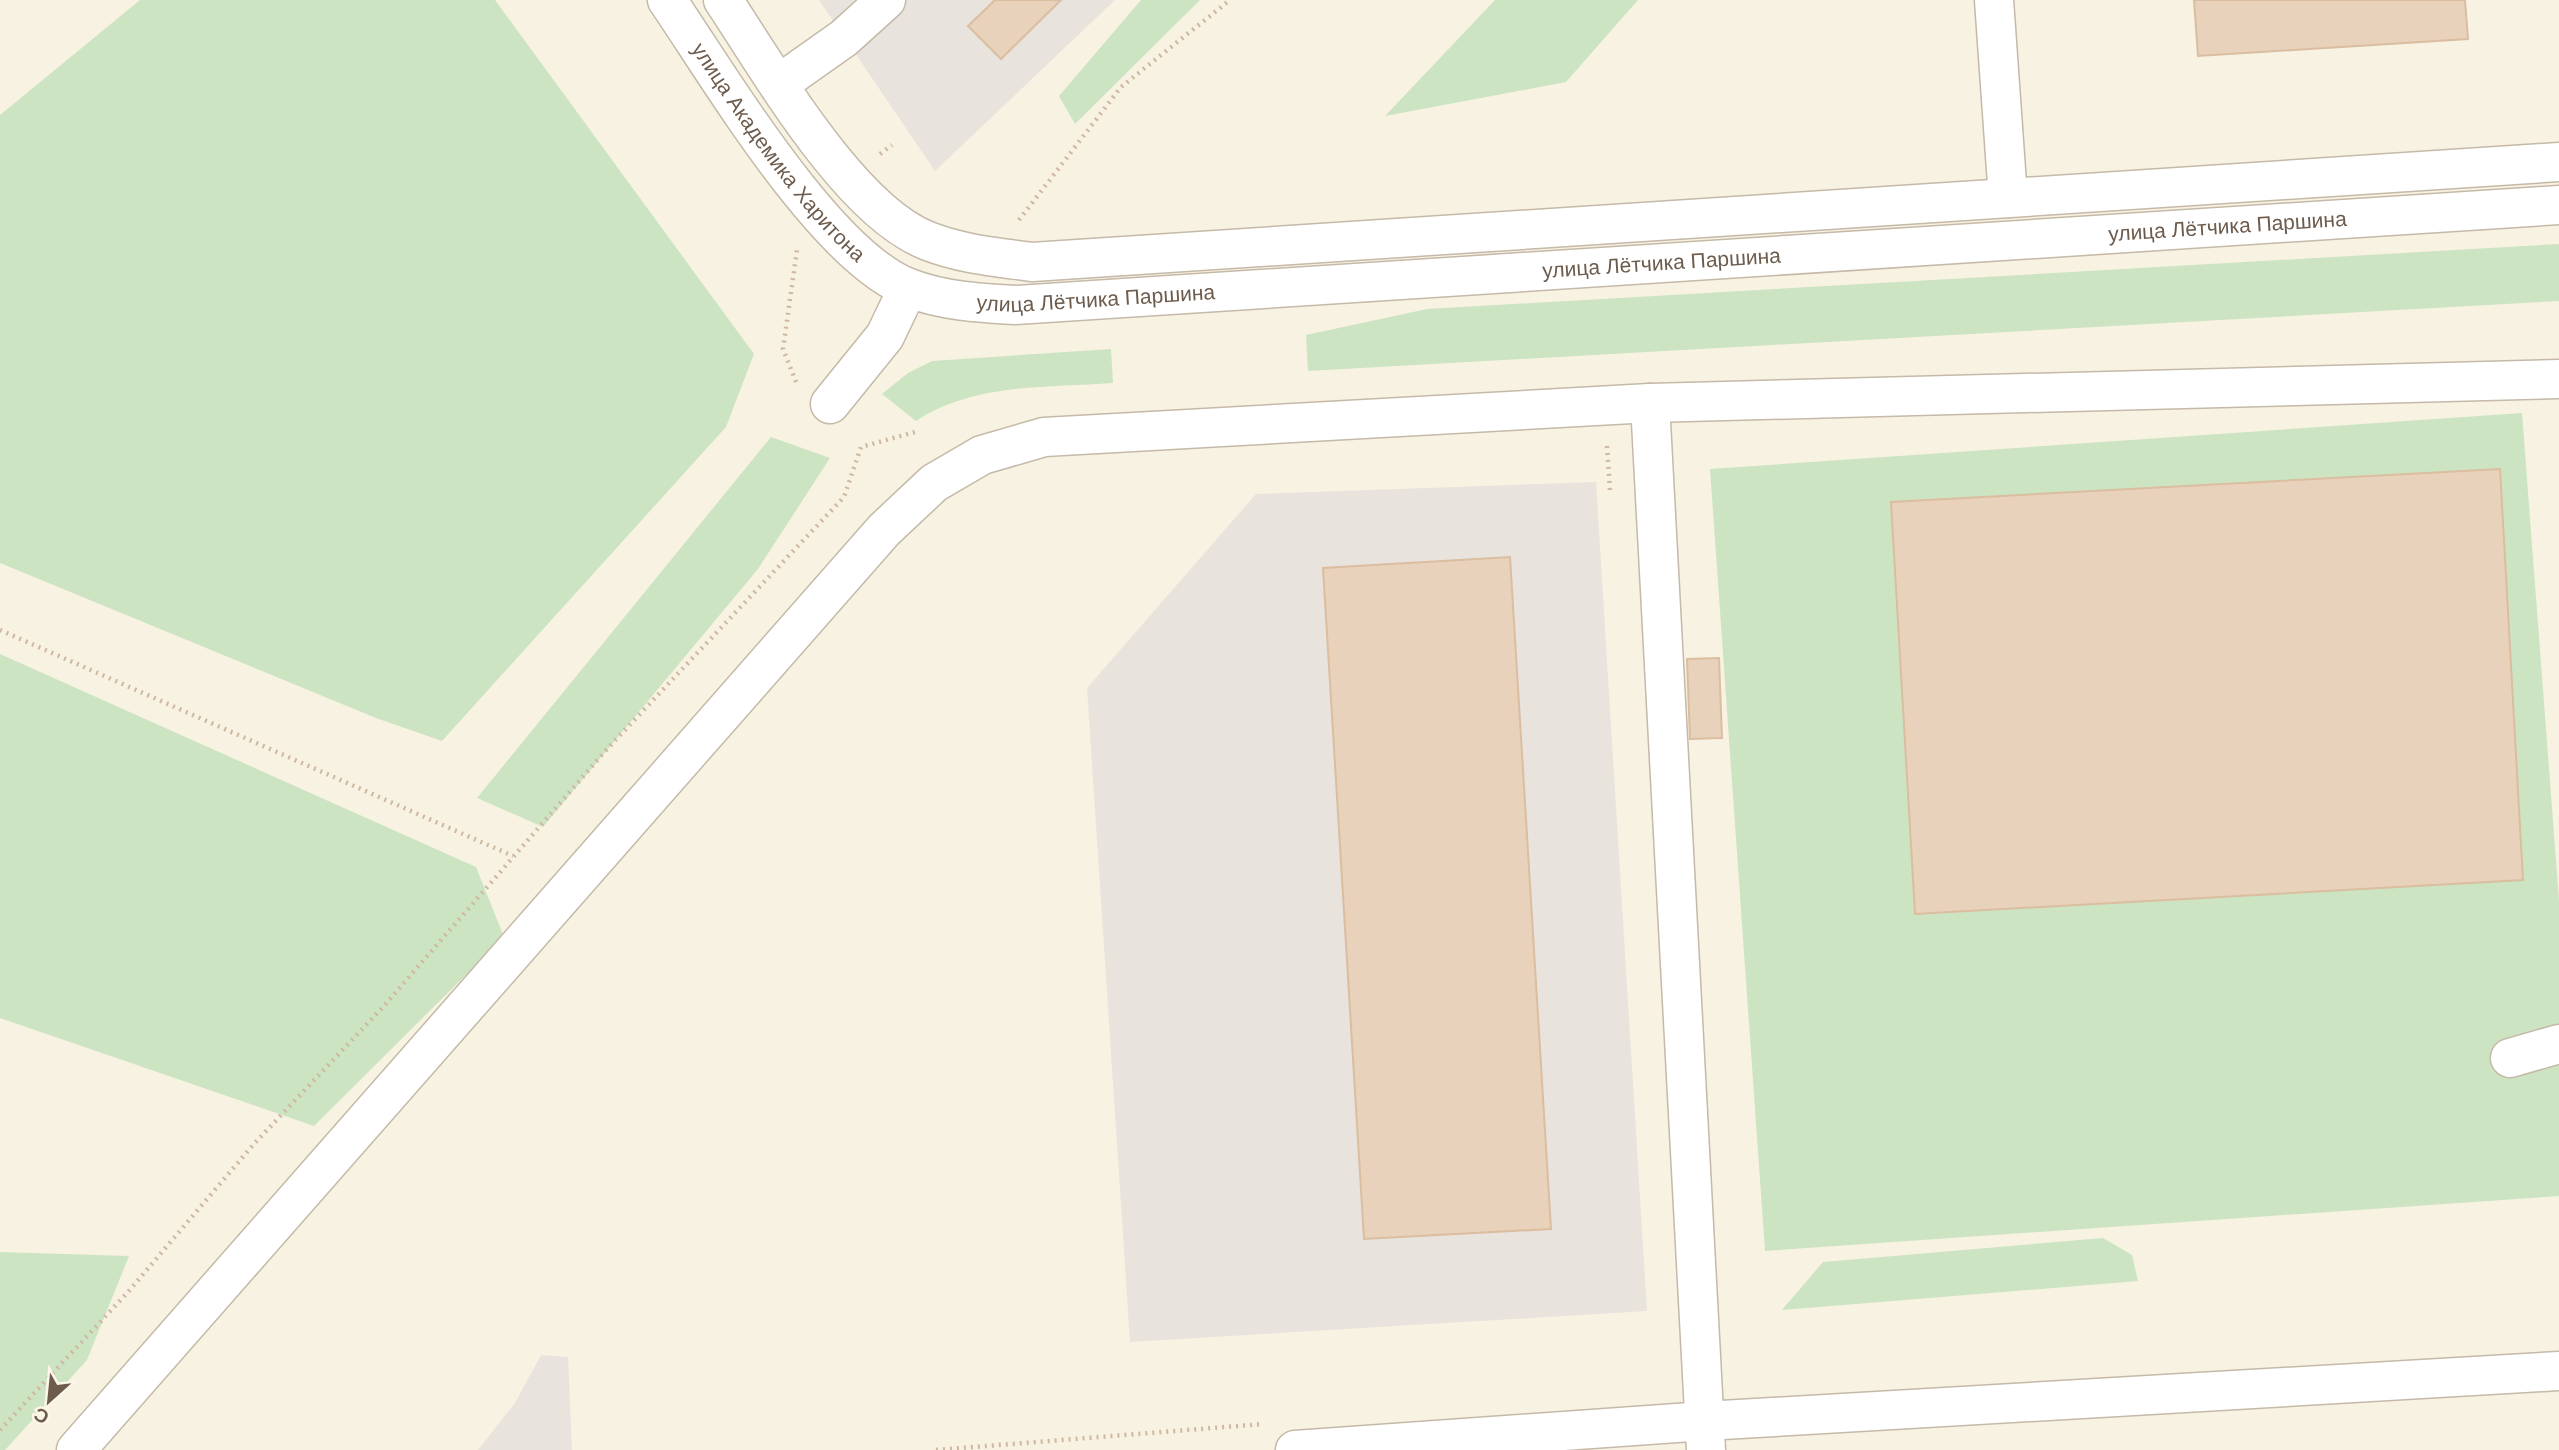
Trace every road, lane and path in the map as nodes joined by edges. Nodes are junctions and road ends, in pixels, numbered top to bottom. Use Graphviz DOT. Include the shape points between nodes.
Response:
graph roads {
  1 [pos="667,0"];
  2 [pos="723,0"];
  3 [pos="886,0"];
  4 [pos="1230,0"];
  5 [pos="1994,0"];
  6 [pos="779,83"];
  7 [pos="2559,162"];
  8 [pos="2008,198"];
  9 [pos="2559,205"];
  10 [pos="1018,220"];
  11 [pos="798,246"];
  12 [pos="972,254"];
  13 [pos="908,288"];
  14 [pos="2559,379"];
  15 [pos="814,396"];
  16 [pos="1650,403"];
  17 [pos="915,432"];
  18 [pos="851,439"];
  19 [pos="861,447"];
  20 [pos="0,630"];
  21 [pos="513,856"];
  22 [pos="2559,1044"];
  23 [pos="2510,1058"];
  24 [pos="2559,1371"];
  25 [pos="0,1430"];
  26 [pos="1706,1436"];
  27 [pos="76,1450"];
  28 [pos="1295,1450"];
  1 -- 13 [label="street, улица Академика Харитона" via="812,207 859,256"];
  2 -- 6 [label="street, улица Академика Харитона"];
  3 -- 6 [label="street" via="844,38"];
  4 -- 10 [label="path" via="1121,87"];
  5 -- 8 [label="street"];
  6 -- 12 [label="street, улица Академика Харитона" via="847,180 884,214 925,240"];
  7 -- 8 [label="street, улица Лётчика Паршина"];
  8 -- 12 [label="street, улица Лётчика Паршина" via="1032,261"];
  9 -- 13 [label="street, улица Лётчика Паршина" via="1015,305 963,302"];
  11 -- 15 [label="path" via="783,349"];
  13 -- 15 [label="street" via="884,336"];
  14 -- 16 [label="street"];
  16 -- 26 [label="street"];
  16 -- 27 [label="street" via="1044,437 982,455 934,483 884,530"];
  17 -- 19 [label="path"];
  18 -- 19 [label="path"];
  19 -- 21 [label="path" via="844,497"];
  20 -- 21 [label="path"];
  21 -- 25 [label="path" via="383,1007 244,1155 128,1292"];
  22 -- 23 [label="street"];
  24 -- 26 [label="street"];
  26 -- 28 [label="street"];
}
